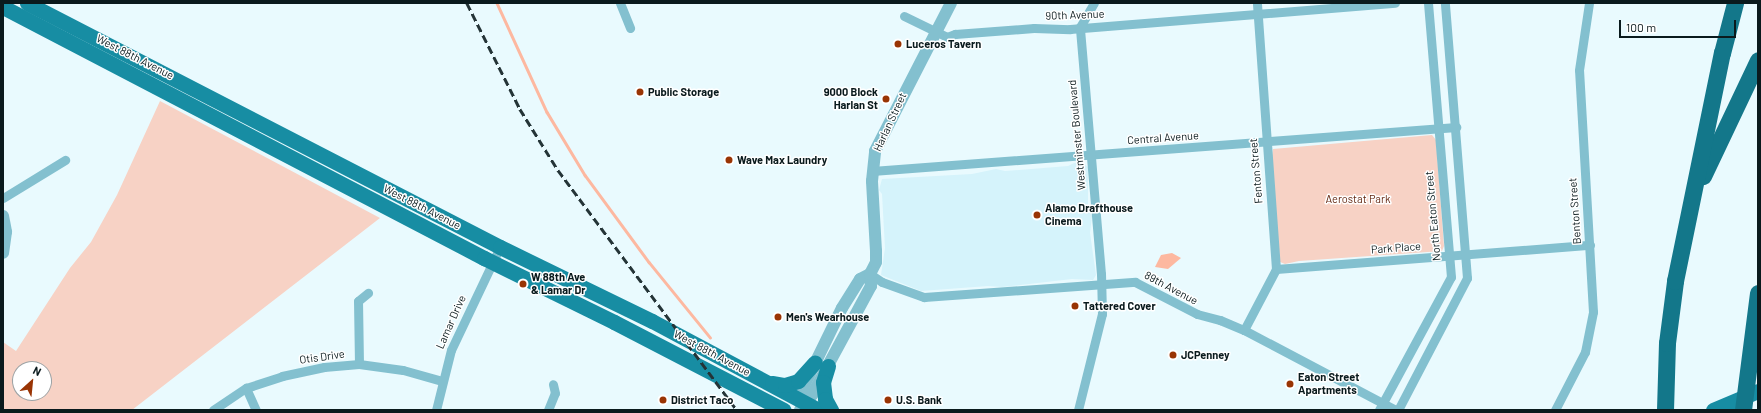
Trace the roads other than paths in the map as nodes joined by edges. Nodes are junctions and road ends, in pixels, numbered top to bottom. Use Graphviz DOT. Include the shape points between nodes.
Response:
graph roads {
  1 [pos="27,3"];
  2 [pos="620,3"];
  3 [pos="951,3"];
  4 [pos="1094,3"];
  5 [pos="1257,3"];
  6 [pos="1395,3"];
  7 [pos="1428,3"];
  8 [pos="1445,3"];
  9 [pos="1589,3"];
  10 [pos="1735,3"];
  11 [pos="3,7"];
  12 [pos="1256,13"];
  13 [pos="904,16"];
  14 [pos="630,28"];
  15 [pos="1080,28"];
  16 [pos="935,32"];
  17 [pos="1758,60"];
  18 [pos="1456,127"];
  19 [pos="1438,128"];
  20 [pos="1265,142"];
  21 [pos="1090,156"];
  22 [pos="65,160"];
  23 [pos="872,171"];
  24 [pos="3,198"];
  25 [pos="3,216"];
  26 [pos="1590,245"];
  27 [pos="500,247"];
  28 [pos="1681,248"];
  29 [pos="3,253"];
  30 [pos="1466,255"];
  31 [pos="1448,256"];
  32 [pos="492,262"];
  33 [pos="1276,269"];
  34 [pos="870,274"];
  35 [pos="1101,283"];
  36 [pos="368,293"];
  37 [pos="1758,293"];
  38 [pos="850,295"];
  39 [pos="1244,330"];
  40 [pos="1758,353"];
  41 [pos="826,361"];
  42 [pos="359,364"];
  43 [pos="442,381"];
  44 [pos="767,382"];
  45 [pos="553,384"];
  46 [pos="246,388"];
  47 [pos="1758,391"];
  48 [pos="802,406"];
  49 [pos="1381,407"];
  50 [pos="213,410"];
  51 [pos="256,410"];
  52 [pos="436,410"];
  53 [pos="548,410"];
  54 [pos="784,410"];
  55 [pos="819,410"];
  56 [pos="831,410"];
  57 [pos="1078,410"];
  58 [pos="1397,410"];
  59 [pos="1555,410"];
  60 [pos="1665,410"];
  61 [pos="1714,410"];
  62 [pos="1743,410"];
  63 [pos="1751,410"];
  1 -- 27 [label="main road, West 88th Avenue"];
  2 -- 14 [label="street"];
  3 -- 16 [label="street, Harlan Street"];
  4 -- 15 [label="street"];
  5 -- 12 [label="street, Fenton Street"];
  6 -- 12 [label="street, 90th Avenue"];
  7 -- 19 [label="street, North Eaton Street"];
  8 -- 18 [label="street"];
  9 -- 26 [label="street, Benton Street" via="1579,70"];
  10 -- 28 [label="highway"];
  11 -- 32 [label="main road, West 88th Avenue"];
  12 -- 15 [label="street, 90th Avenue"];
  12 -- 20 [label="street, Fenton Street"];
  13 -- 16 [label="street, 90th Avenue"];
  15 -- 16 [label="street, 90th Avenue" via="1034,28 955,34 947,37"];
  15 -- 21 [label="street, Westminster Boulevard"];
  16 -- 23 [label="street, Harlan Street" via="877,145"];
  17 -- 28 [label="highway" via="1701,182"];
  18 -- 19 [label="street, Central Avenue"];
  18 -- 30 [label="street"];
  19 -- 20 [label="street, Central Avenue"];
  19 -- 31 [label="street, North Eaton Street"];
  20 -- 21 [label="street, Central Avenue"];
  20 -- 33 [label="street, Fenton Street"];
  21 -- 23 [label="street, Central Avenue"];
  21 -- 35 [label="street, Westminster Boulevard"];
  22 -- 24 [label="street"];
  23 -- 34 [label="street, Harlan Street" via="876,251"];
  25 -- 29 [label="street" via="6,232"];
  26 -- 30 [label="street, Park Place"];
  26 -- 59 [label="street, Benton Street" via="1593,295 1591,329 1585,352"];
  27 -- 32 [label="street, Lamar Drive"];
  27 -- 44 [label="main road, West 88th Avenue" via="652,321"];
  28 -- 60 [label="highway" via="1667,343"];
  30 -- 31 [label="street, Park Place"];
  30 -- 58 [label="street" via="1467,274 1464,288"];
  31 -- 33 [label="street, Park Place"];
  31 -- 49 [label="street, North Eaton Street" via="1451,273 1449,281"];
  32 -- 43 [label="street, Lamar Drive" via="451,350"];
  32 -- 54 [label="main road, West 88th Avenue"];
  33 -- 39 [label="street"];
  34 -- 35 [label="street, 89th Avenue" via="882,282 924,297"];
  34 -- 38 [label="street, Harlan Street" via="860,279"];
  34 -- 41 [label="street, Harlan Street" via="871,286"];
  35 -- 39 [label="street, 89th Avenue" via="1135,282 1197,314"];
  35 -- 57 [label="street, Westminster Boulevard" via="1102,314"];
  36 -- 42 [label="street" via="358,301"];
  37 -- 62 [label="highway"];
  38 -- 41 [label="street, Harlan Street"];
  38 -- 41 [label="street" via="851,312"];
  39 -- 49 [label="street, 89th Avenue"];
  40 -- 63 [label="highway"];
  41 -- 44 [label="main road" via="798,381 785,385"];
  41 -- 48 [label="street, Harlan Street" via="812,395"];
  41 -- 56 [label="main road" via="825,399"];
  42 -- 43 [label="street, Otis Drive" via="403,370"];
  42 -- 46 [label="street, Otis Drive" via="324,367 282,376"];
  43 -- 52 [label="street, Lamar Drive"];
  44 -- 48 [label="main road, West 88th Avenue"];
  45 -- 53 [label="street" via="555,393"];
  46 -- 50 [label="street, Otis Drive"];
  46 -- 51 [label="street"];
  47 -- 61 [label="main road"];
  48 -- 55 [label="main road, West 88th Avenue"];
  49 -- 58 [label="street, 89th Avenue"];
}
